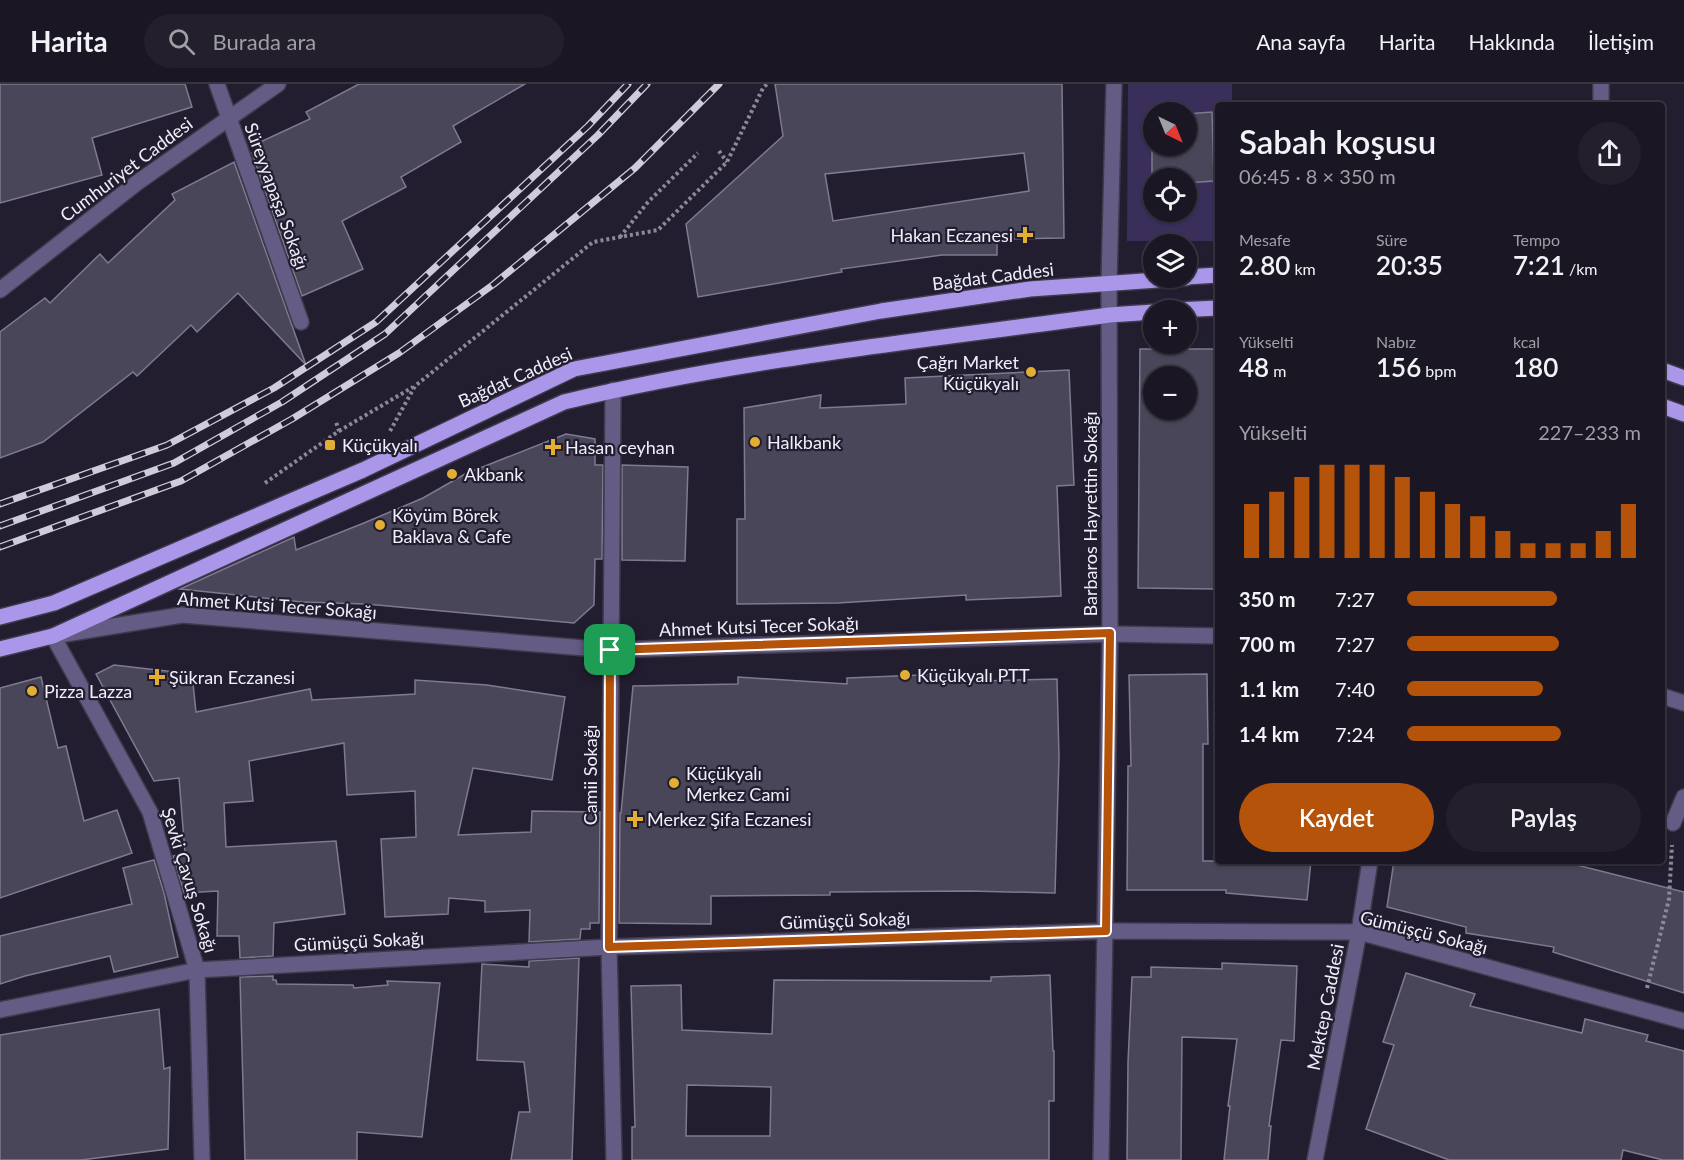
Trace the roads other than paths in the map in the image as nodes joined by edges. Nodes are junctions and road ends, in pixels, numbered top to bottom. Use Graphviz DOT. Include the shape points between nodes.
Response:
graph roads {
  1 [pos="217,84"];
  2 [pos="278,84"];
  3 [pos="1114,84"];
  4 [pos="1601,84"];
  5 [pos="1601,102"];
  6 [pos="228,118"];
  7 [pos="1215,275"];
  8 [pos="1197,277"];
  9 [pos="1143,280"];
  10 [pos="1109,282"];
  11 [pos="0,290"];
  12 [pos="1215,308"];
  13 [pos="1197,309"];
  14 [pos="1143,313"];
  15 [pos="1109,315"];
  16 [pos="301,321"];
  17 [pos="1665,371"];
  18 [pos="1684,378"];
  19 [pos="613,390"];
  20 [pos="1665,407"];
  21 [pos="1684,414"];
  22 [pos="0,616"];
  23 [pos="1110,633"];
  24 [pos="53,636"];
  25 [pos="1215,636"];
  26 [pos="0,649"];
  27 [pos="610,650"];
  28 [pos="1665,697"];
  29 [pos="1684,703"];
  30 [pos="1684,797"];
  31 [pos="1673,823"];
  32 [pos="1370,864"];
  33 [pos="1106,931"];
  34 [pos="1359,932"];
  35 [pos="609,947"];
  36 [pos="197,970"];
  37 [pos="0,1010"];
  38 [pos="1684,1021"];
  39 [pos="202,1160"];
  40 [pos="614,1160"];
  41 [pos="1101,1160"];
  42 [pos="1315,1160"];
  1 -- 6 [label="street, Süreyyapaşa Sokağı"];
  2 -- 6 [label="street, Cumhuriyet Caddesi"];
  3 -- 10 [label="street, Barbaros Hayrettin Sokağı"];
  4 -- 5 [label="street"];
  6 -- 11 [label="street, Cumhuriyet Caddesi" via="138,182"];
  6 -- 16 [label="street, Süreyyapaşa Sokağı"];
  7 -- 8 [label="main road, Bağdat Caddesi"];
  9 -- 10 [label="main road, Bağdat Caddesi"];
  10 -- 15 [label="street, Barbaros Hayrettin Sokağı"];
  10 -- 22 [label="main road, Bağdat Caddesi" via="1030,289 881,311 574,369 371,466 54,603"];
  12 -- 13 [label="main road"];
  14 -- 15 [label="main road"];
  15 -- 19 [label="main road" via="732,368"];
  15 -- 23 [label="street, Barbaros Hayrettin Sokağı"];
  17 -- 18 [label="main road"];
  19 -- 24 [label="main road" via="564,402"];
  19 -- 27 [label="street, Camii Sokağı"];
  20 -- 21 [label="main road"];
  23 -- 25 [label="street, Ahmet Kutsi Tecer Sokağı"];
  23 -- 27 [label="street, Ahmet Kutsi Tecer Sokağı"];
  23 -- 33 [label="street, Barbaros Hayrettin Sokağı"];
  24 -- 26 [label="main road"];
  24 -- 27 [label="street, Ahmet Kutsi Tecer Sokağı" via="182,615"];
  24 -- 36 [label="street, Şevki Çavuş Sokağı" via="150,812"];
  27 -- 35 [label="street, Camii Sokağı"];
  28 -- 29 [label="street"];
  30 -- 31 [label="street"];
  32 -- 34 [label="street, Mektep Caddesi"];
  33 -- 34 [label="street, Gümüşçü Sokağı"];
  33 -- 35 [label="street, Gümüşçü Sokağı"];
  33 -- 41 [label="street, Barbaros Hayrettin Sokağı"];
  34 -- 38 [label="street, Gümüşçü Sokağı"];
  34 -- 42 [label="street, Mektep Caddesi"];
  35 -- 36 [label="street, Gümüşçü Sokağı"];
  35 -- 40 [label="street, Camii Sokağı"];
  36 -- 37 [label="street, Gümüşçü Sokağı"];
  36 -- 39 [label="street, Şevki Çavuş Sokağı"];
}
